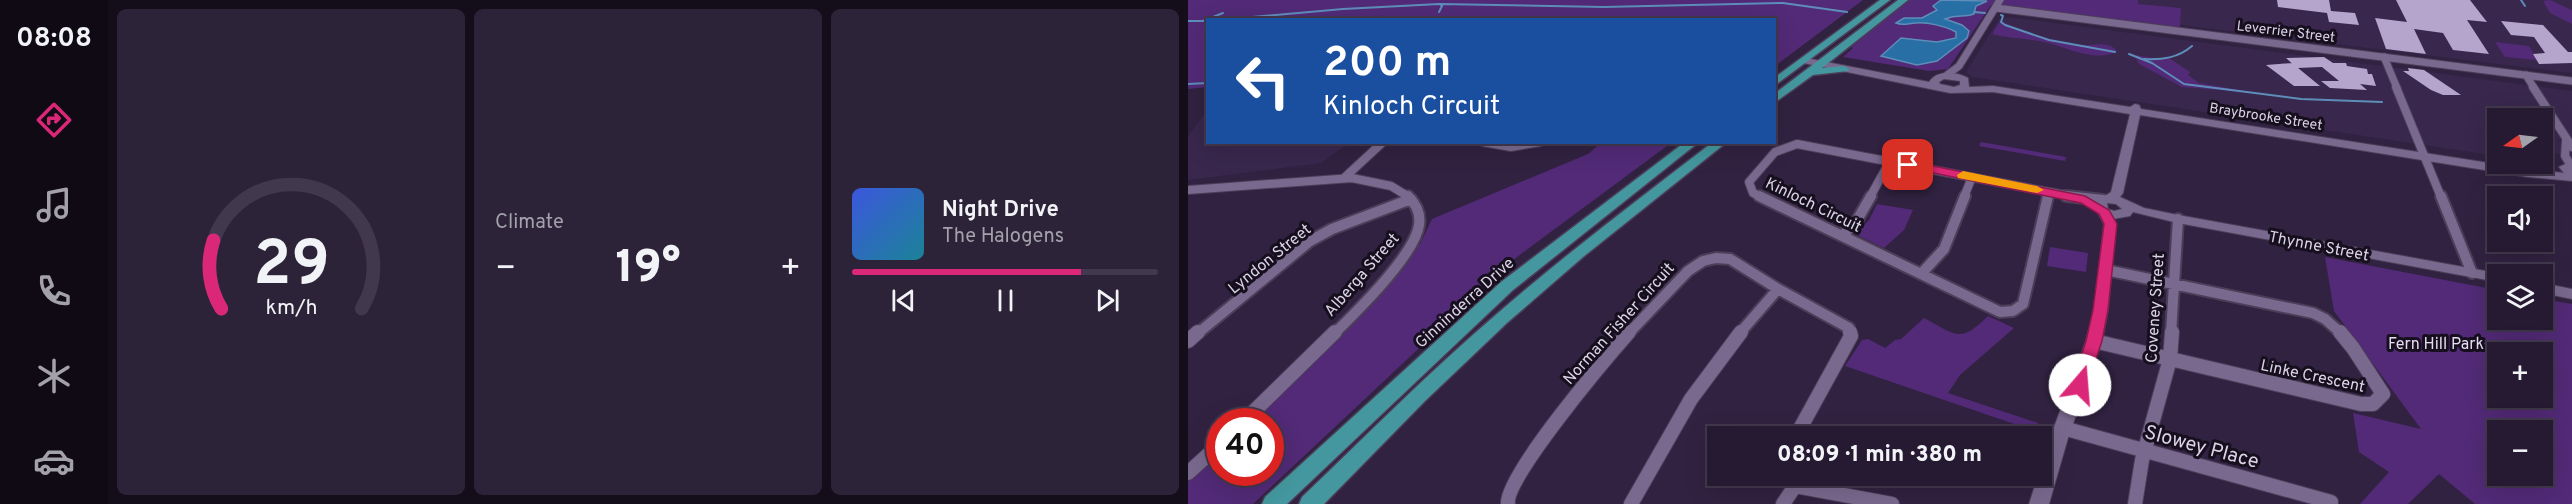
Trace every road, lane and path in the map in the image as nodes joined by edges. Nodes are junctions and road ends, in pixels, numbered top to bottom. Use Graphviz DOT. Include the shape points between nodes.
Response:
graph roads {
  1 [pos="1886,0"];
  2 [pos="1904,0"];
  3 [pos="2000,0"];
  4 [pos="1996,8"];
  5 [pos="1842,48"];
  6 [pos="2384,57"];
  7 [pos="1808,59"];
  8 [pos="1823,62"];
  9 [pos="1843,66"];
  10 [pos="1810,72"];
  11 [pos="1961,74"];
  12 [pos="2526,75"];
  13 [pos="1940,80"];
  14 [pos="2572,81"];
  15 [pos="1776,82"];
  16 [pos="1956,90"];
  17 [pos="1776,98"];
  18 [pos="2134,110"];
  19 [pos="1381,144"];
  20 [pos="1494,144"];
  21 [pos="1528,144"];
  22 [pos="1690,144"];
  23 [pos="1718,144"];
  24 [pos="2569,144"];
  25 [pos="2424,154"];
  26 [pos="1890,161"];
  27 [pos="2487,162"];
  28 [pos="2553,169"];
  29 [pos="2570,169"];
  30 [pos="1972,177"];
  31 [pos="1344,178"];
  32 [pos="1188,190"];
  33 [pos="2049,192"];
  34 [pos="1411,199"];
  35 [pos="2114,207"];
  36 [pos="2178,219"];
  37 [pos="1842,236"];
  38 [pos="2106,270"];
  39 [pos="2472,273"];
  40 [pos="1921,274"];
  41 [pos="2487,276"];
  42 [pos="2174,285"];
  43 [pos="1778,289"];
  44 [pos="2553,290"];
  45 [pos="2572,294"];
  46 [pos="1188,341"];
  47 [pos="2094,341"];
  48 [pos="2170,359"];
  49 [pos="1257,408"];
  50 [pos="1802,426"];
  51 [pos="2062,428"];
  52 [pos="2145,451"];
  53 [pos="1206,457"];
  54 [pos="1188,473"];
  55 [pos="1792,486"];
  56 [pos="1815,486"];
  57 [pos="2331,502"];
  58 [pos="1273,504"];
  59 [pos="1310,504"];
  60 [pos="1508,504"];
  61 [pos="1631,504"];
  62 [pos="1783,504"];
  63 [pos="1892,504"];
  64 [pos="2039,504"];
  65 [pos="2135,504"];
  1 -- 7 [label="main road"];
  2 -- 5 [label="main road"];
  3 -- 4 [label="street"];
  4 -- 6 [label="street, Leverrier Street"];
  4 -- 11 [label="street"];
  5 -- 8 [label="main road"];
  5 -- 9 [label="main road"];
  6 -- 12 [label="street, Leverrier Street"];
  6 -- 25 [label="street"];
  7 -- 8 [label="street"];
  7 -- 15 [label="main road"];
  8 -- 9 [label="street"];
  8 -- 10 [label="main road"];
  9 -- 10 [label="main road"];
  9 -- 13 [label="street"];
  10 -- 17 [label="main road"];
  11 -- 13 [label="street, Braybrooke Street"];
  11 -- 16 [label="street" via="1965,86"];
  11 -- 18 [label="street, Braybrooke Street"];
  12 -- 14 [label="street, Leverrier Street"];
  12 -- 24 [label="street"];
  13 -- 16 [label="street, Braybrooke Street"];
  16 -- 18 [label="street, Braybrooke Street" via="1993,89"];
  18 -- 25 [label="street, Braybrooke Street"];
  18 -- 35 [label="street"];
  19 -- 31 [label="street"];
  20 -- 21 [label="street"];
  22 -- 58 [label="main road, Ginninderra Drive" via="1507,286"];
  23 -- 59 [label="main road" via="1530,293 1422,392"];
  24 -- 29 [label="street" via="2565,156"];
  25 -- 27 [label="street, Braybrooke Street"];
  25 -- 29 [label="street, Braybrooke Street" via="2528,174"];
  25 -- 39 [label="street"];
  26 -- 30 [label="street, Kinloch Circuit"];
  26 -- 37 [label="street" via="1856,222"];
  26 -- 37 [label="street, Kinloch Circuit" via="1797,144 1783,146 1749,182 1753,193"];
  28 -- 29 [label="street, Braybrooke Street"];
  30 -- 33 [label="street, Kinloch Circuit"];
  30 -- 40 [label="street" via="1944,249"];
  31 -- 32 [label="street"];
  31 -- 34 [label="street" via="1381,183"];
  33 -- 35 [label="street, Kinloch Circuit"];
  33 -- 40 [label="street, Kinloch Circuit" via="2019,309 2000,312"];
  34 -- 46 [label="street, Lyndon Street" via="1310,241"];
  34 -- 49 [label="street, Alberga Street" via="1419,214 1419,225 1406,252 1333,333"];
  35 -- 36 [label="street, Thynne Street"];
  35 -- 38 [label="street"];
  36 -- 39 [label="street, Thynne Street"];
  36 -- 42 [label="street, Coveney Street"];
  37 -- 40 [label="street, Kinloch Circuit"];
  38 -- 42 [label="street, Linke Crescent"];
  38 -- 47 [label="street"];
  39 -- 41 [label="street, Thynne Street"];
  42 -- 48 [label="street, Coveney Street"];
  42 -- 48 [label="street, Linke Crescent" via="2325,318 2337,328 2383,394 2373,404 2361,404"];
  43 -- 50 [label="street, Norman Fisher Circuit" via="1849,328 1851,336"];
  43 -- 60 [label="street, Norman Fisher Circuit" via="1730,259 1700,262 1640,320 1570,402 1512,484"];
  43 -- 61 [label="street" via="1691,399"];
  44 -- 45 [label="street"];
  47 -- 48 [label="street, Linke Crescent"];
  47 -- 51 [label="street"];
  48 -- 52 [label="street, Coveney Street"];
  51 -- 52 [label="street, Slowey Place"];
  51 -- 64 [label="street"];
  52 -- 57 [label="street, Slowey Place"];
  52 -- 65 [label="street, Coveney Street"];
  53 -- 54 [label="street"];
  55 -- 62 [label="street"];
  56 -- 63 [label="street"];
}
